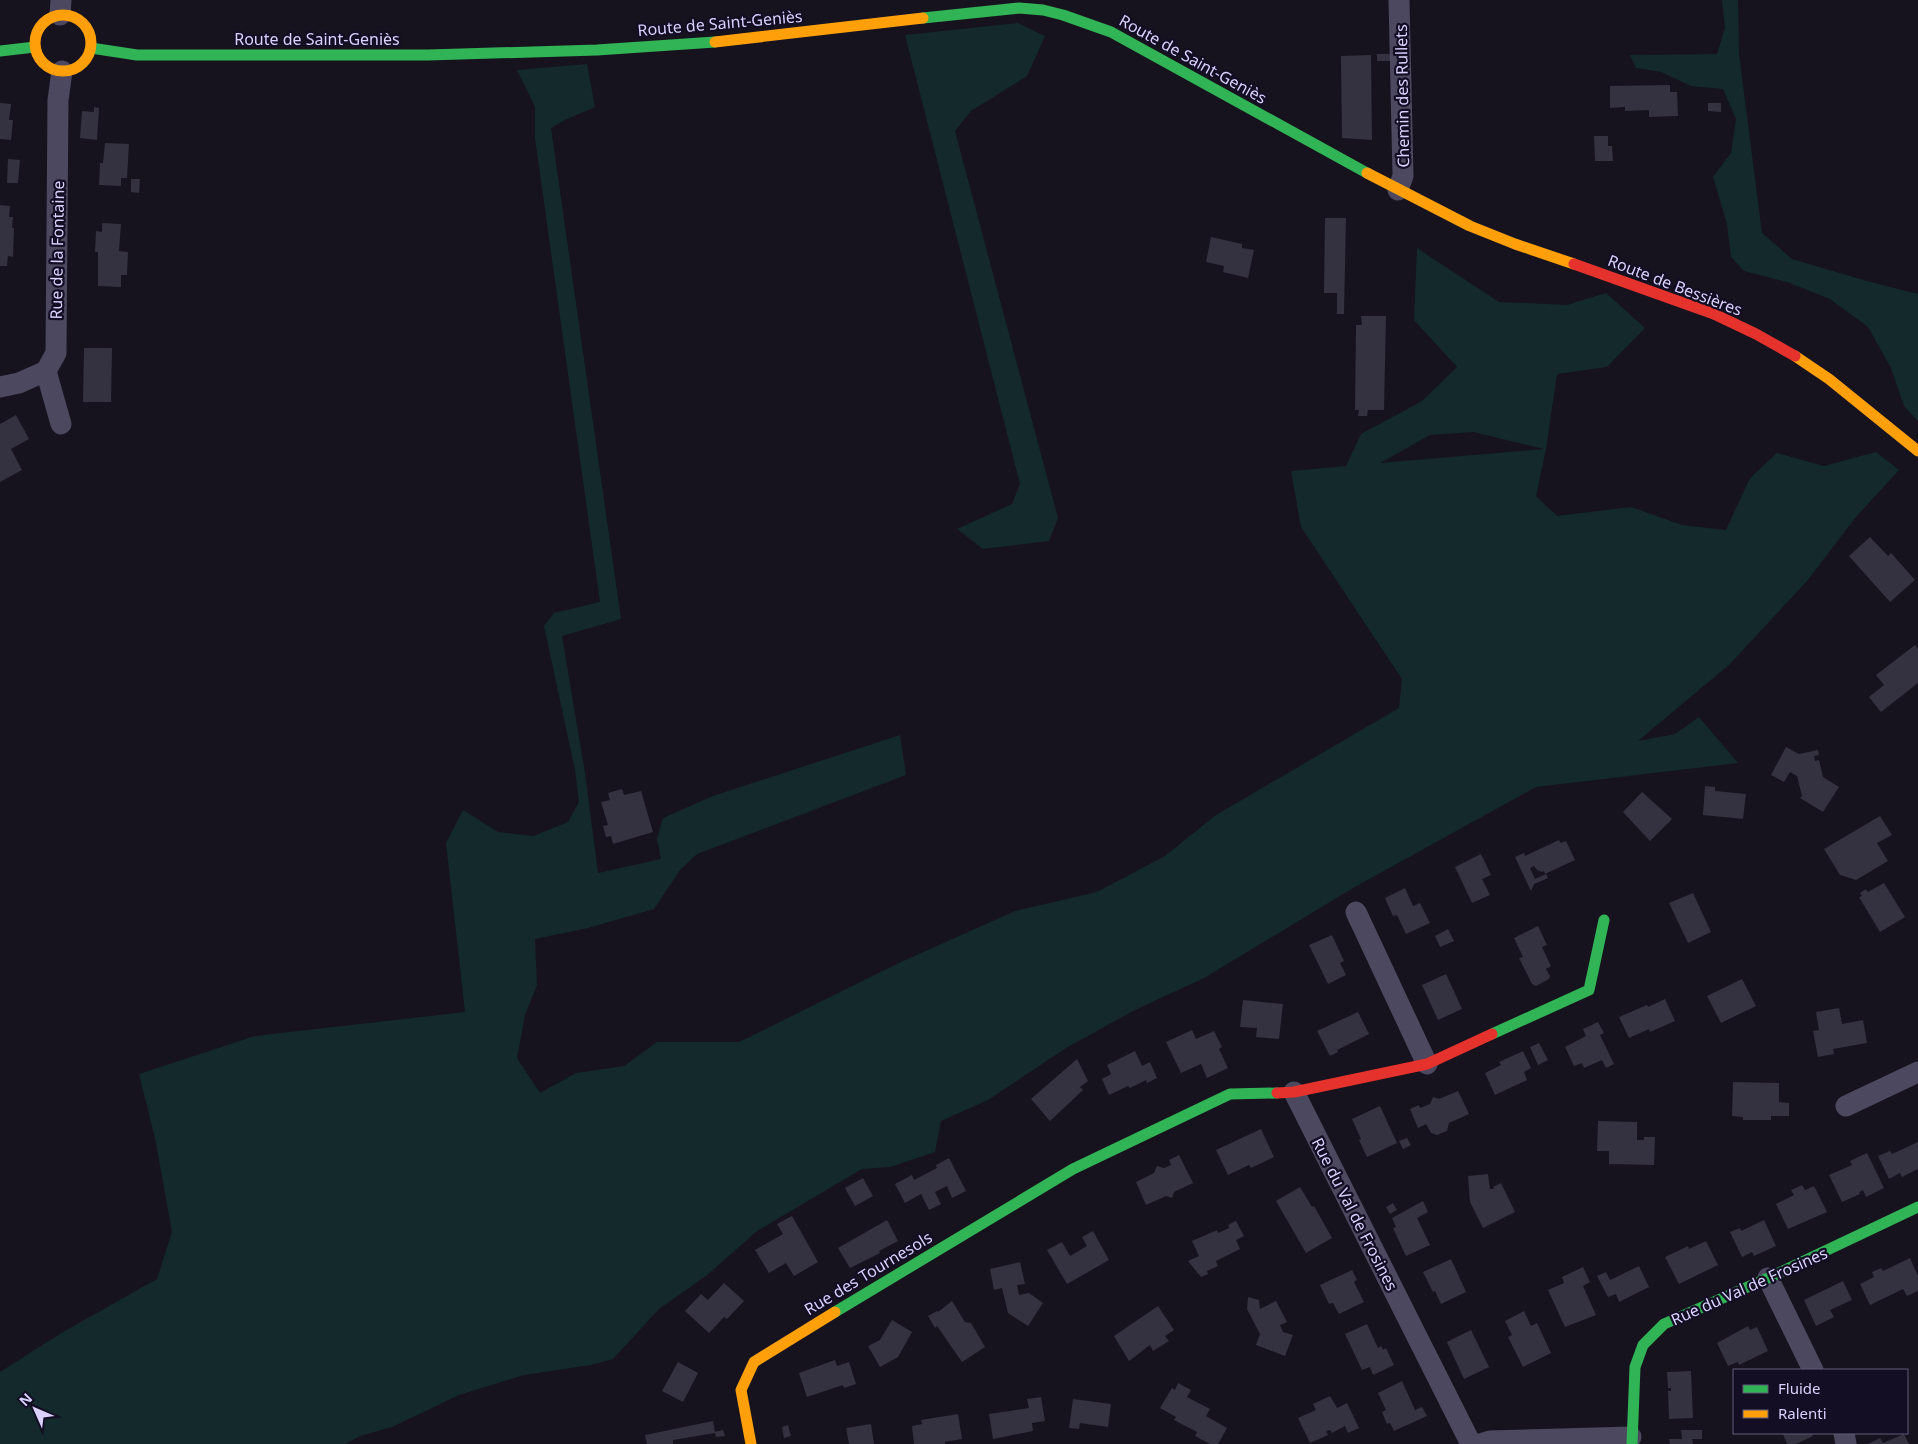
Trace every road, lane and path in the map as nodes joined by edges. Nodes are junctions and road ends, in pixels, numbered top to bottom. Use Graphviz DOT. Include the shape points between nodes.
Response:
graph roads {
  1 [pos="1400,0"];
  2 [pos="60,7"];
  3 [pos="35,47"];
  4 [pos="90,48"];
  5 [pos="0,51"];
  6 [pos="62,71"];
  7 [pos="1398,190"];
  8 [pos="46,371"];
  9 [pos="0,387"];
  10 [pos="61,424"];
  11 [pos="1918,451"];
  12 [pos="1356,912"];
  13 [pos="1604,920"];
  14 [pos="1427,1064"];
  15 [pos="1918,1072"];
  16 [pos="1294,1092"];
  17 [pos="1846,1106"];
  18 [pos="1918,1207"];
  19 [pos="1768,1278"];
  20 [pos="1813,1369"];
  21 [pos="1631,1440"];
  22 [pos="751,1444"];
  23 [pos="1471,1444"];
  24 [pos="1480,1444"];
  1 -- 7 [label="street, Chemin des Rullets" via="1404,176"];
  2 -- 3 [label="main road" via="40,26 35,36"];
  2 -- 4 [label="main road" via="83,24 88,31"];
  3 -- 5 [label="main road"];
  3 -- 6 [label="main road" via="47,67"];
  4 -- 6 [label="main road" via="81,65"];
  4 -- 7 [label="main road, Route de Saint-Geniès" via="137,55 201,56 597,50 734,41 968,12 1035,9 1088,22 1111,32"];
  6 -- 8 [label="street, Rue de la Fontaine" via="58,100 56,352"];
  7 -- 11 [label="main road, Route de Bessières" via="1470,226 1653,290 1756,334 1804,361"];
  8 -- 9 [label="street"];
  8 -- 10 [label="street"];
  12 -- 14 [label="street"];
  13 -- 14 [label="main road, Rue des Tournesols" via="1589,990"];
  14 -- 16 [label="main road, Rue des Tournesols"];
  15 -- 17 [label="street"];
  16 -- 22 [label="main road, Rue des Tournesols" via="1230,1094 1073,1169 754,1362 741,1390"];
  16 -- 23 [label="street, Rue du Val de Frosines"];
  18 -- 19 [label="main road, Rue du Val de Frosines"];
  19 -- 20 [label="street"];
  19 -- 21 [label="main road, Rue du Val de Frosines" via="1664,1324 1643,1345 1635,1367"];
  21 -- 24 [label="street, Rue du Val de Frosines" via="1490,1440"];
}
